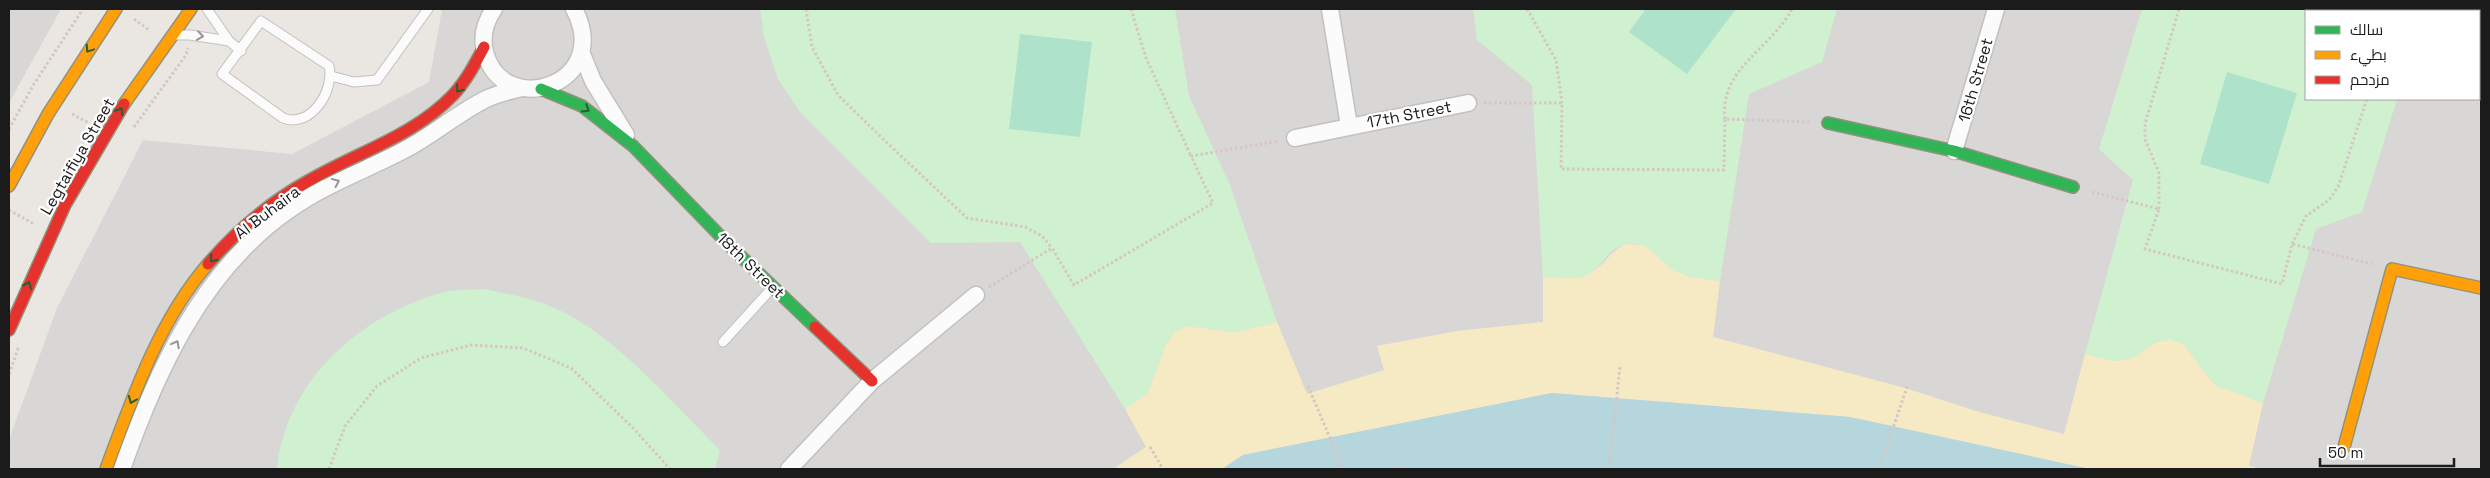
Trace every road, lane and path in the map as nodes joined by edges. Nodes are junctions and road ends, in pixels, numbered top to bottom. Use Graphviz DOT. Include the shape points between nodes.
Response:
graph roads {
  1 [pos="83,9"];
  2 [pos="116,9"];
  3 [pos="190,9"];
  4 [pos="207,9"];
  5 [pos="428,9"];
  6 [pos="806,9"];
  7 [pos="1131,9"];
  8 [pos="1330,9"];
  9 [pos="1527,9"];
  10 [pos="1792,9"];
  11 [pos="1996,9"];
  12 [pos="2179,9"];
  13 [pos="490,11"];
  14 [pos="580,13"];
  15 [pos="128,14"];
  16 [pos="190,34"];
  17 [pos="168,39"];
  18 [pos="229,42"];
  19 [pos="484,47"];
  20 [pos="241,51"];
  21 [pos="582,54"];
  22 [pos="331,76"];
  23 [pos="522,88"];
  24 [pos="542,88"];
  25 [pos="2367,100"];
  26 [pos="1468,103"];
  27 [pos="1562,103"];
  28 [pos="54,104"];
  29 [pos="1725,119"];
  30 [pos="1828,123"];
  31 [pos="1349,126"];
  32 [pos="9,129"];
  33 [pos="132,129"];
  34 [pos="107,133"];
  35 [pos="1295,138"];
  36 [pos="633,146"];
  37 [pos="1954,151"];
  38 [pos="1190,156"];
  39 [pos="9,186"];
  40 [pos="313,186"];
  41 [pos="2073,187"];
  42 [pos="2159,209"];
  43 [pos="9,210"];
  44 [pos="52,234"];
  45 [pos="2292,244"];
  46 [pos="1052,248"];
  47 [pos="2392,269"];
  48 [pos="773,287"];
  49 [pos="2481,288"];
  50 [pos="976,295"];
  51 [pos="9,330"];
  52 [pos="23,338"];
  53 [pos="723,342"];
  54 [pos="156,365"];
  55 [pos="1620,367"];
  56 [pos="9,374"];
  57 [pos="872,381"];
  58 [pos="1908,384"];
  59 [pos="1308,386"];
  60 [pos="1150,446"];
  61 [pos="2344,447"];
  62 [pos="1402,467"];
  63 [pos="106,469"];
  64 [pos="122,469"];
  65 [pos="329,469"];
  66 [pos="670,469"];
  67 [pos="788,469"];
  68 [pos="1163,469"];
  69 [pos="1343,469"];
  70 [pos="1394,469"];
  71 [pos="1609,469"];
  72 [pos="1879,469"];
  1 -- 32 [label="path"];
  2 -- 28 [label="street, one-way"];
  3 -- 17 [label="street, Legtaifiya Street"];
  4 -- 18 [label="lane"];
  5 -- 22 [label="lane" via="377,80 354,82"];
  6 -- 46 [label="path" via="812,47 838,95 882,138 967,218 1025,227 1042,236"];
  7 -- 38 [label="path" via="1146,58"];
  8 -- 31 [label="street, 17th Street"];
  9 -- 27 [label="path" via="1556,60"];
  10 -- 29 [label="path" via="1784,25 1752,56 1727,88 1723,104"];
  11 -- 37 [label="street, 16th Street"];
  12 -- 42 [label="path" via="2145,124 2145,140 2159,173"];
  13 -- 19 [label="street"];
  14 -- 21 [label="street" via="584,43"];
  15 -- 17 [label="path"];
  16 -- 17 [label="lane"];
  16 -- 18 [label="lane, one-way"];
  16 -- 33 [label="path" via="186,55"];
  34 -- 17 [label="street, Legtaifiya Street, one-way"];
  18 -- 20 [label="lane"];
  19 -- 23 [label="street" via="488,61 497,73"];
  19 -- 40 [label="street, Al Buhaira, one-way" via="467,78 434,115"];
  20 -- 22 [label="lane" via="261,21 329,66"];
  20 -- 22 [label="lane" via="222,74 293,122 310,115 330,85"];
  21 -- 24 [label="street" via="571,73"];
  21 -- 36 [label="street, 18th Street" via="593,81"];
  23 -- 24 [label="street"];
  40 -- 23 [label="street, Al Buhaira, one-way" via="408,148 488,98"];
  24 -- 36 [label="street, 18th Street, one-way" via="582,106"];
  25 -- 45 [label="path" via="2338,187 2306,216"];
  26 -- 27 [label="path"];
  26 -- 31 [label="street, 17th Street"];
  27 -- 29 [label="path" via="1561,169 1724,170"];
  28 -- 34 [label="path"];
  28 -- 39 [label="street"];
  29 -- 30 [label="path"];
  30 -- 37 [label="street"];
  31 -- 35 [label="street, 17th Street"];
  34 -- 44 [label="street, Legtaifiya Street"];
  35 -- 38 [label="path"];
  36 -- 48 [label="street, 18th Street"];
  37 -- 41 [label="street"];
  38 -- 46 [label="path" via="1213,203 1074,285"];
  40 -- 54 [label="street, Al Buhaira" via="237,254"];
  41 -- 42 [label="path"];
  42 -- 45 [label="path" via="2146,250 2282,284"];
  43 -- 44 [label="path"];
  51 -- 44 [label="street, Legtaifiya Street, one-way"];
  45 -- 47 [label="path"];
  46 -- 50 [label="path"];
  47 -- 49 [label="street"];
  47 -- 61 [label="street"];
  48 -- 53 [label="lane"];
  48 -- 57 [label="street, 18th Street"];
  50 -- 57 [label="street"];
  52 -- 56 [label="path"];
  54 -- 63 [label="street, Al Buhaira, one-way" via="125,418"];
  54 -- 64 [label="street, Al Buhaira"];
  55 -- 71 [label="path"];
  57 -- 67 [label="street"];
  58 -- 72 [label="path"];
  59 -- 69 [label="path"];
  60 -- 68 [label="path"];
  62 -- 70 [label="path"];
  65 -- 66 [label="path" via="345,426 377,386 421,358 471,345 523,348 570,368 633,428"];
}
